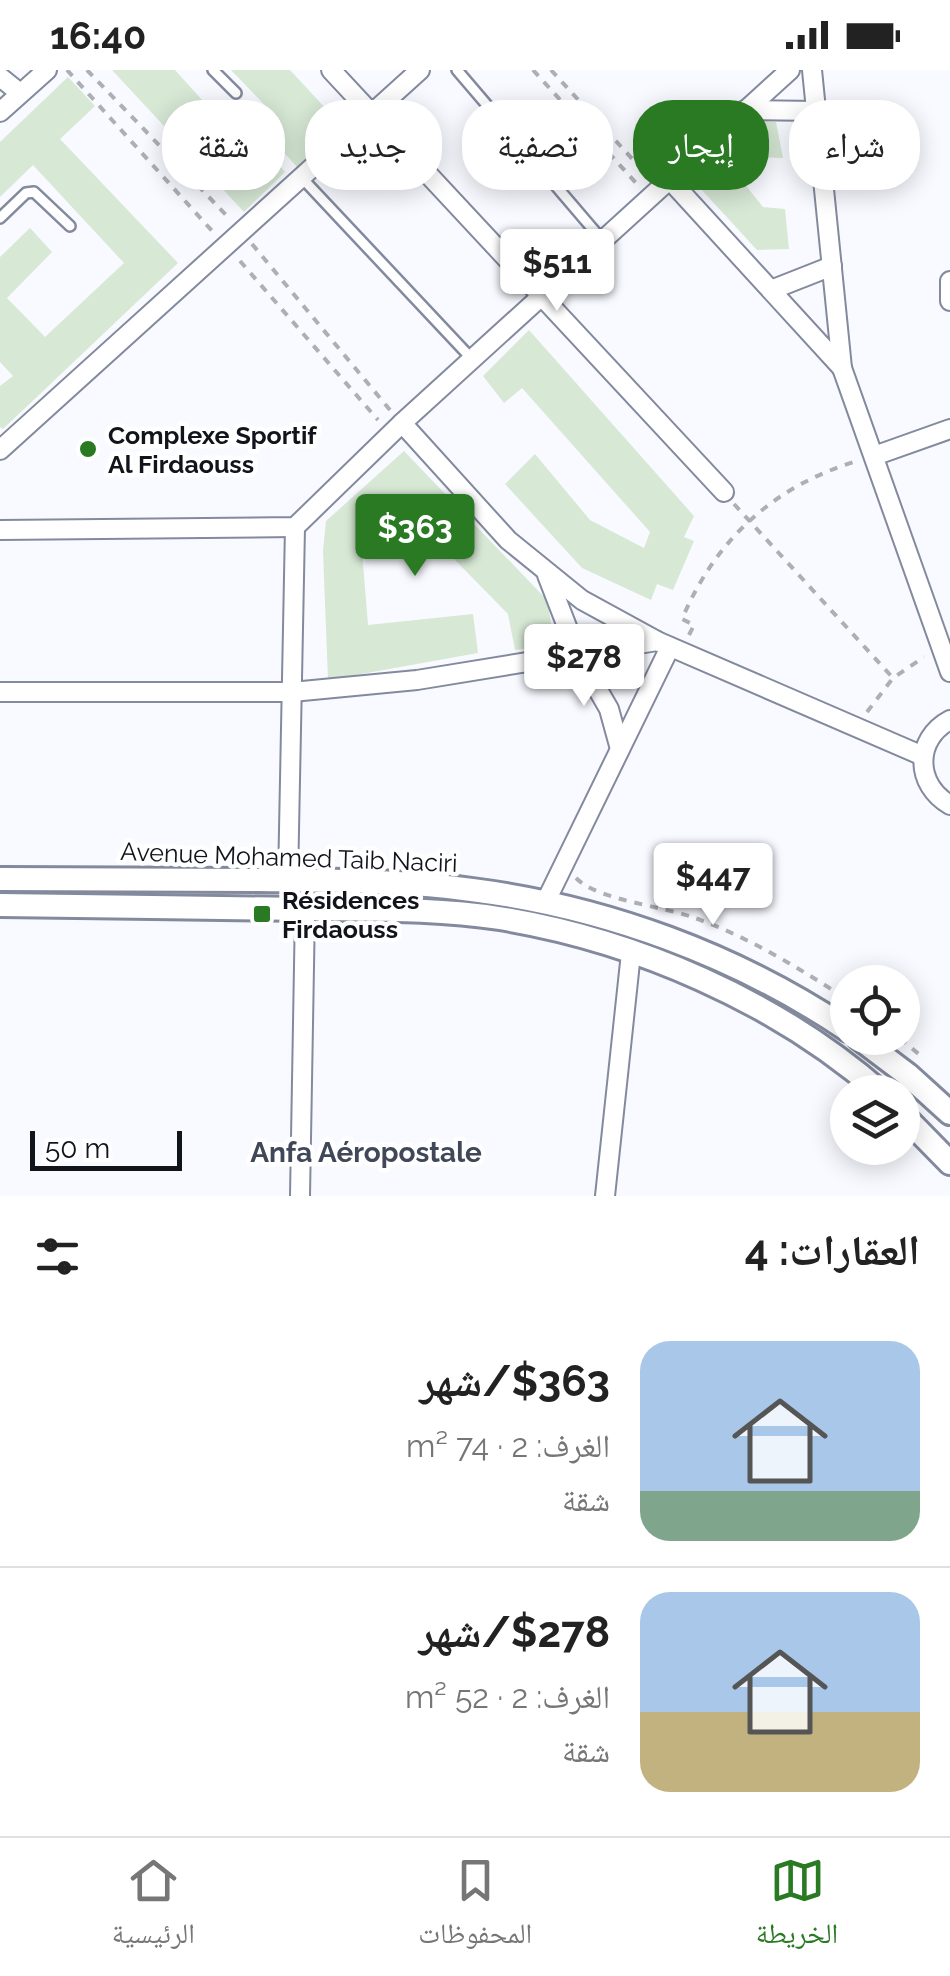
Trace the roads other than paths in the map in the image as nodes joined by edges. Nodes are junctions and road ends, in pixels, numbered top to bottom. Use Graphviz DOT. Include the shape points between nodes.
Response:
graph roads {
  1 [pos="47,70"];
  2 [pos="213,70"];
  3 [pos="331,70"];
  4 [pos="420,70"];
  5 [pos="457,70"];
  6 [pos="790,70"];
  7 [pos="812,70"];
  8 [pos="0,77"];
  9 [pos="236,92"];
  10 [pos="20,93"];
  11 [pos="357,100"];
  12 [pos="388,100"];
  13 [pos="756,100"];
  14 [pos="815,100"];
  15 [pos="0,112"];
  16 [pos="305,175"];
  17 [pos="302,178"];
  18 [pos="440,190"];
  19 [pos="659,190"];
  20 [pos="661,190"];
  21 [pos="824,190"];
  22 [pos="0,202"];
  23 [pos="9,210"];
  24 [pos="0,218"];
  25 [pos="70,226"];
  26 [pos="602,241"];
  27 [pos="832,266"];
  28 [pos="950,281"];
  29 [pos="771,290"];
  30 [pos="540,297"];
  31 [pos="950,301"];
  32 [pos="472,360"];
  33 [pos="842,368"];
  34 [pos="402,423"];
  35 [pos="950,429"];
  36 [pos="0,450"];
  37 [pos="874,456"];
  38 [pos="724,492"];
  39 [pos="295,527"];
  40 [pos="0,530"];
  41 [pos="547,574"];
  42 [pos="669,647"];
  43 [pos="578,655"];
  44 [pos="947,663"];
  45 [pos="0,692"];
  46 [pos="292,692"];
  47 [pos="950,720"];
  48 [pos="620,749"];
  49 [pos="923,756"];
  50 [pos="950,805"];
  51 [pos="0,879"];
  52 [pos="288,881"];
  53 [pos="545,902"];
  54 [pos="0,905"];
  55 [pos="305,909"];
  56 [pos="631,953"];
  57 [pos="830,1019"];
  58 [pos="882,1055"];
  59 [pos="859,1075"];
  60 [pos="950,1113"];
  61 [pos="920,1132"];
  62 [pos="950,1163"];
  63 [pos="300,1196"];
  64 [pos="605,1196"];
  1 -- 10 [label="street"];
  2 -- 9 [label="lane"];
  3 -- 11 [label="street"];
  4 -- 12 [label="street"];
  5 -- 26 [label="lane"];
  6 -- 13 [label="street"];
  7 -- 14 [label="street"];
  8 -- 10 [label="street"];
  10 -- 15 [label="street"];
  16 -- 17 [label="street"];
  17 -- 32 [label="lane"];
  17 -- 36 [label="street"];
  18 -- 30 [label="street"];
  19 -- 26 [label="street"];
  20 -- 29 [label="street"];
  21 -- 27 [label="street"];
  22 -- 23 [label="lane"];
  23 -- 24 [label="lane"];
  23 -- 25 [label="lane" via="26,193 38,193"];
  26 -- 30 [label="street"];
  27 -- 29 [label="street"];
  27 -- 33 [label="street"];
  28 -- 31 [label="street"];
  29 -- 33 [label="street"];
  30 -- 32 [label="street"];
  30 -- 38 [label="street"];
  32 -- 34 [label="street"];
  33 -- 37 [label="street"];
  34 -- 39 [label="street"];
  34 -- 41 [label="street"];
  35 -- 37 [label="street"];
  37 -- 44 [label="street"];
  39 -- 40 [label="street"];
  39 -- 46 [label="street"];
  41 -- 42 [label="street" via="594,608"];
  41 -- 43 [label="street"];
  42 -- 43 [label="street"];
  42 -- 48 [label="street"];
  42 -- 49 [label="street"];
  43 -- 46 [label="street"];
  43 -- 48 [label="street" via="610,709"];
  45 -- 46 [label="street"];
  46 -- 52 [label="street"];
  47 -- 49 [label="street" via="934,731"];
  48 -- 53 [label="street"];
  49 -- 50 [label="street" via="927,784"];
  51 -- 52 [label="street, Avenue Mohamed Taib Naciri"];
  52 -- 53 [label="street, Avenue Mohamed Taib Naciri" via="431,885"];
  53 -- 57 [label="street, Avenue Mohamed Taib Naciri" via="698,950"];
  54 -- 55 [label="street, Avenue Mohamed Taib Naciri"];
  55 -- 56 [label="street, Avenue Mohamed Taib Naciri" via="479,916"];
  55 -- 63 [label="street"];
  56 -- 59 [label="street, Avenue Mohamed Taib Naciri" via="759,1010"];
  56 -- 64 [label="street"];
  58 -- 60 [label="street"];
  61 -- 62 [label="street"];
}
